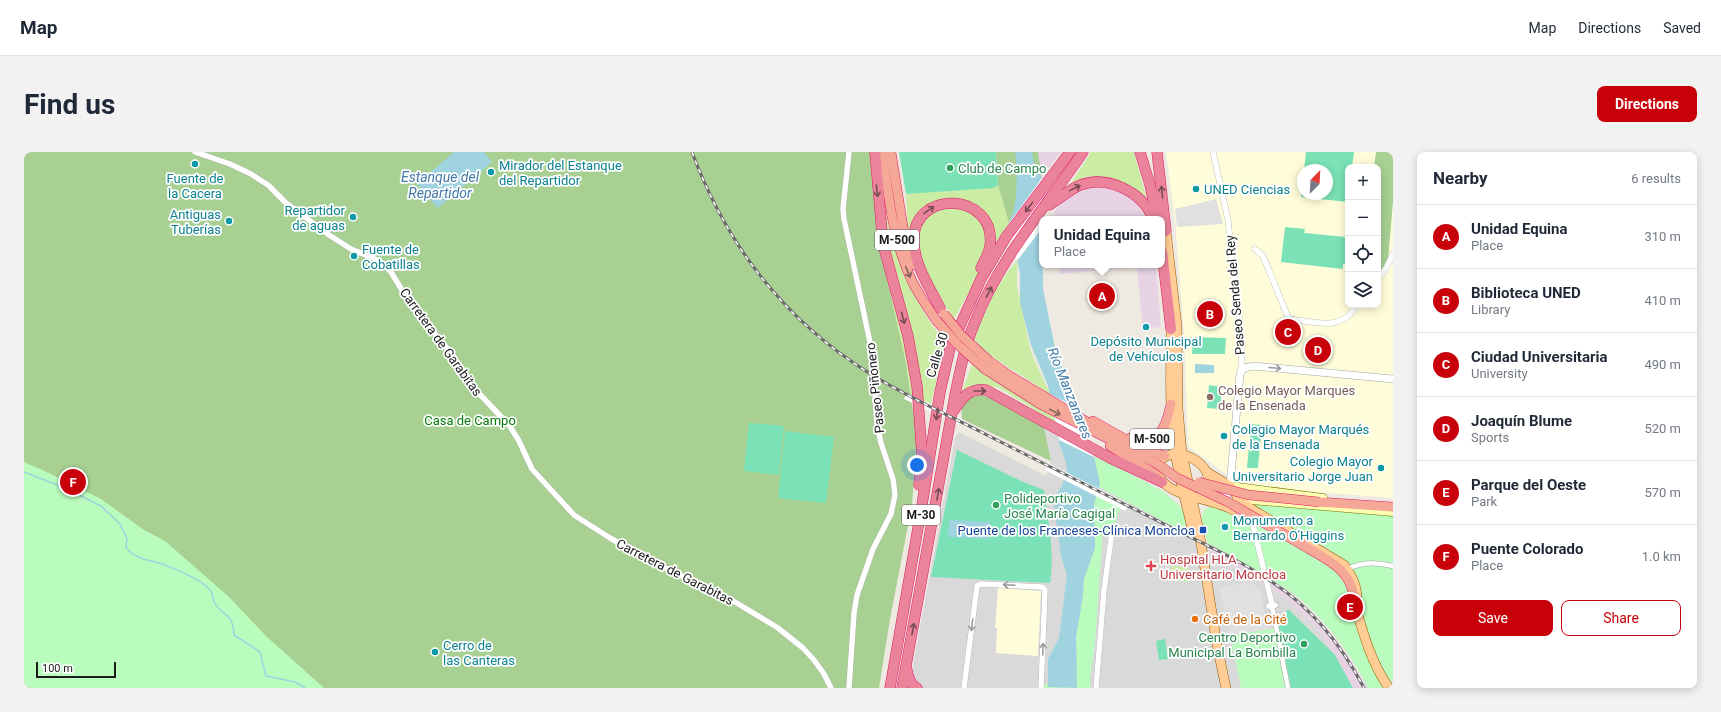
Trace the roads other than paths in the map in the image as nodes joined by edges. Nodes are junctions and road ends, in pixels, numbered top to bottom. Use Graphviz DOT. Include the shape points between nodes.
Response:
graph roads {
  1 [pos="195,152"];
  2 [pos="849,152"];
  3 [pos="875,152"];
  4 [pos="882,152"];
  5 [pos="891,152"];
  6 [pos="1070,152"];
  7 [pos="1083,152"];
  8 [pos="1140,152"];
  9 [pos="1157,152"];
  10 [pos="1213,152"];
  11 [pos="1043,210"];
  12 [pos="1151,216"];
  13 [pos="1156,216"];
  14 [pos="1164,216"];
  15 [pos="1165,222"];
  16 [pos="1166,231"];
  17 [pos="1254,249"];
  18 [pos="1393,254"];
  19 [pos="1164,268"];
  20 [pos="1381,276"];
  21 [pos="1354,308"];
  22 [pos="942,311"];
  23 [pos="1171,329"];
  24 [pos="950,348"];
  25 [pos="1241,358"];
  26 [pos="987,365"];
  27 [pos="1254,366"];
  28 [pos="1240,374"];
  29 [pos="1393,379"];
  30 [pos="1171,404"];
  31 [pos="1066,409"];
  32 [pos="952,414"];
  33 [pos="1070,420"];
  34 [pos="1112,431"];
  35 [pos="1137,453"];
  36 [pos="1179,454"];
  37 [pos="1165,456"];
  38 [pos="1156,463"];
  39 [pos="1207,472"];
  40 [pos="1160,479"];
  41 [pos="1230,486"];
  42 [pos="1183,494"];
  43 [pos="1196,497"];
  44 [pos="1213,500"];
  45 [pos="1241,500"];
  46 [pos="1393,506"];
  47 [pos="1393,512"];
  48 [pos="1254,522"];
  49 [pos="1112,532"];
  50 [pos="1393,566"];
  51 [pos="1205,568"];
  52 [pos="1347,569"];
  53 [pos="906,595"];
  54 [pos="1272,604"];
  55 [pos="1355,604"];
  56 [pos="1357,615"];
  57 [pos="906,668"];
  58 [pos="831,688"];
  59 [pos="849,688"];
  60 [pos="890,688"];
  61 [pos="902,688"];
  62 [pos="917,688"];
  63 [pos="964,688"];
  64 [pos="1041,688"];
  65 [pos="1096,688"];
  66 [pos="1226,688"];
  67 [pos="1288,688"];
  68 [pos="1389,688"];
  1 -- 58 [label="street, Carretera de Garabitas" via="251,174 329,236 383,264 391,272 411,305 452,354 470,384 508,425 532,469 574,515 622,545 735,602 778,628 814,660"];
  2 -- 59 [label="street, Paseo Piñonero" via="844,219 876,366 877,425 893,478 895,495 891,514 873,548 856,595"];
  3 -- 53 [label="highway, one-way" via="883,244 908,336 917,386 921,432 922,461"];
  4 -- 26 [label="highway, M-500, one-way, bridge" via="894,227 912,281 936,320 957,344"];
  5 -- 22 [label="highway, M-500" via="904,233 920,277"];
  6 -- 24 [label="highway, Calle 30 / M-30, one-way" via="1006,237 981,279"];
  7 -- 11 [label="highway, Calle 30 / M-30"];
  8 -- 13 [label="highway"];
  14 -- 9 [label="highway, one-way"];
  10 -- 25 [label="street, Paseo Senda del Rey" via="1228,220 1238,297"];
  11 -- 12 [label="highway, one-way" via="1078,186 1101,182 1115,184 1129,191 1143,202"];
  32 -- 11 [label="highway, Calle 30 / M-30, one-way" via="964,354 975,321 1004,264"];
  16 -- 15 [label="highway, one-way"];
  16 -- 36 [label="main road" via="1177,326"];
  17 -- 21 [label="street" via="1263,256 1290,319 1338,322 1348,317"];
  18 -- 20 [label="street"];
  19 -- 23 [label="highway"];
  22 -- 24 [label="highway, one-way" via="923,275 915,253 915,229 929,209 955,202 970,206 982,216 989,232 990,247 962,310"];
  22 -- 26 [label="highway, M-500, bridge"];
  23 -- 30 [label="main road"];
  24 -- 53 [label="highway, Calle 30 / M-30, one-way" via="940,392"];
  25 -- 27 [label="street"];
  25 -- 28 [label="street, Paseo Senda del Rey"];
  26 -- 31 [label="highway, M-500"];
  26 -- 33 [label="highway, M-500, one-way" via="1040,404"];
  27 -- 28 [label="street" via="1244,368"];
  27 -- 29 [label="street, one-way"];
  28 -- 41 [label="street, Paseo Senda del Rey"];
  30 -- 34 [label="highway, M-500" via="1163,431 1150,440 1138,441"];
  30 -- 36 [label="main road"];
  31 -- 34 [label="highway, M-500"];
  31 -- 35 [label="highway, M-500"];
  32 -- 40 [label="highway, one-way" via="965,395 986,390 1110,458"];
  57 -- 32 [label="highway, M-30, one-way"];
  33 -- 35 [label="highway, M-500"];
  33 -- 40 [label="highway, M-500"];
  34 -- 37 [label="highway, M-500" via="1141,448"];
  35 -- 38 [label="highway, M-500"];
  36 -- 37 [label="main road"];
  36 -- 39 [label="main road" via="1199,463"];
  36 -- 42 [label="main road"];
  36 -- 43 [label="main road"];
  37 -- 40 [label="main road" via="1158,465"];
  38 -- 46 [label="highway, M-500, bridge" via="1203,484 1249,495"];
  38 -- 55 [label="highway, M-500, bridge" via="1177,478 1228,502 1336,565 1347,576"];
  39 -- 41 [label="main road"];
  39 -- 43 [label="main road" via="1207,488"];
  40 -- 42 [label="main road"];
  41 -- 44 [label="street" via="1226,497"];
  41 -- 45 [label="main road"];
  41 -- 46 [label="main road"];
  42 -- 43 [label="main road"];
  42 -- 51 [label="main road"];
  43 -- 44 [label="main road"];
  43 -- 51 [label="main road"];
  44 -- 45 [label="main road"];
  44 -- 48 [label="main road"];
  45 -- 47 [label="main road"];
  45 -- 52 [label="main road" via="1250,508 1333,557"];
  48 -- 54 [label="street"];
  48 -- 55 [label="main road" via="1345,577"];
  49 -- 65 [label="street" via="1104,590"];
  50 -- 52 [label="street" via="1364,564"];
  51 -- 66 [label="main road"];
  52 -- 56 [label="main road" via="1357,587"];
  53 -- 60 [label="highway, M-30"];
  54 -- 67 [label="street" via="1276,605 1273,611"];
  55 -- 56 [label="main road"];
  56 -- 68 [label="main road" via="1374,661"];
  57 -- 61 [label="highway, M-30"];
  57 -- 62 [label="highway" via="909,679"];
  64 -- 63 [label="street, one-way" via="1045,590 1042,587 980,584 977,586"];
}
